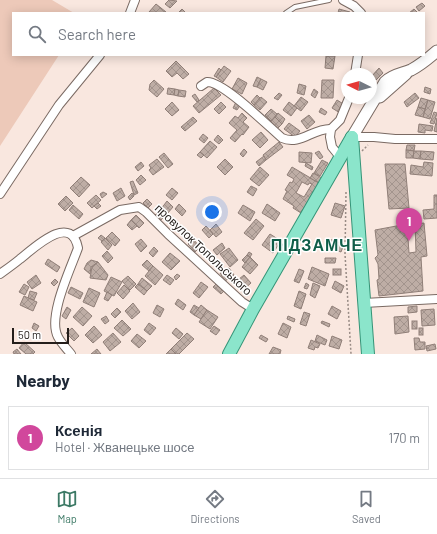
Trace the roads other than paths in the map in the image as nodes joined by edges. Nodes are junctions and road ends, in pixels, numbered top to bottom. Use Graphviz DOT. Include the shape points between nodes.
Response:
graph roads {
  1 [pos="135,0"];
  2 [pos="329,0"];
  3 [pos="343,0"];
  4 [pos="130,12"];
  5 [pos="288,12"];
  6 [pos="360,12"];
  7 [pos="437,51"];
  8 [pos="99,56"];
  9 [pos="358,56"];
  10 [pos="356,68"];
  11 [pos="201,86"];
  12 [pos="347,104"];
  13 [pos="331,129"];
  14 [pos="352,137"];
  15 [pos="437,139"];
  16 [pos="340,157"];
  17 [pos="0,194"];
  18 [pos="73,236"];
  19 [pos="0,274"];
  20 [pos="437,299"];
  21 [pos="364,303"];
  22 [pos="253,309"];
  23 [pos="71,354"];
  24 [pos="229,354"];
  25 [pos="368,354"];
  1 -- 4 [label="street"];
  2 -- 5 [label="lane" via="295,7"];
  3 -- 6 [label="street"];
  7 -- 14 [label="main road" via="420,65 391,76 382,85"];
  8 -- 17 [label="street" via="59,106"];
  9 -- 10 [label="street"];
  11 -- 13 [label="street" via="208,82 217,84 286,140 298,140 319,130"];
  12 -- 13 [label="street" via="340,120"];
  13 -- 16 [label="street" via="332,147"];
  14 -- 15 [label="street"];
  14 -- 16 [label="main road"];
  14 -- 21 [label="main road"];
  16 -- 22 [label="main road"];
  18 -- 19 [label="street" via="66,233 54,234"];
  18 -- 22 [label="street, провулок Топольського" via="120,210 139,207 242,302"];
  18 -- 23 [label="street" via="78,248 59,300 55,327 58,336"];
  20 -- 21 [label="street"];
  21 -- 25 [label="main road"];
  22 -- 24 [label="main road"];
}
